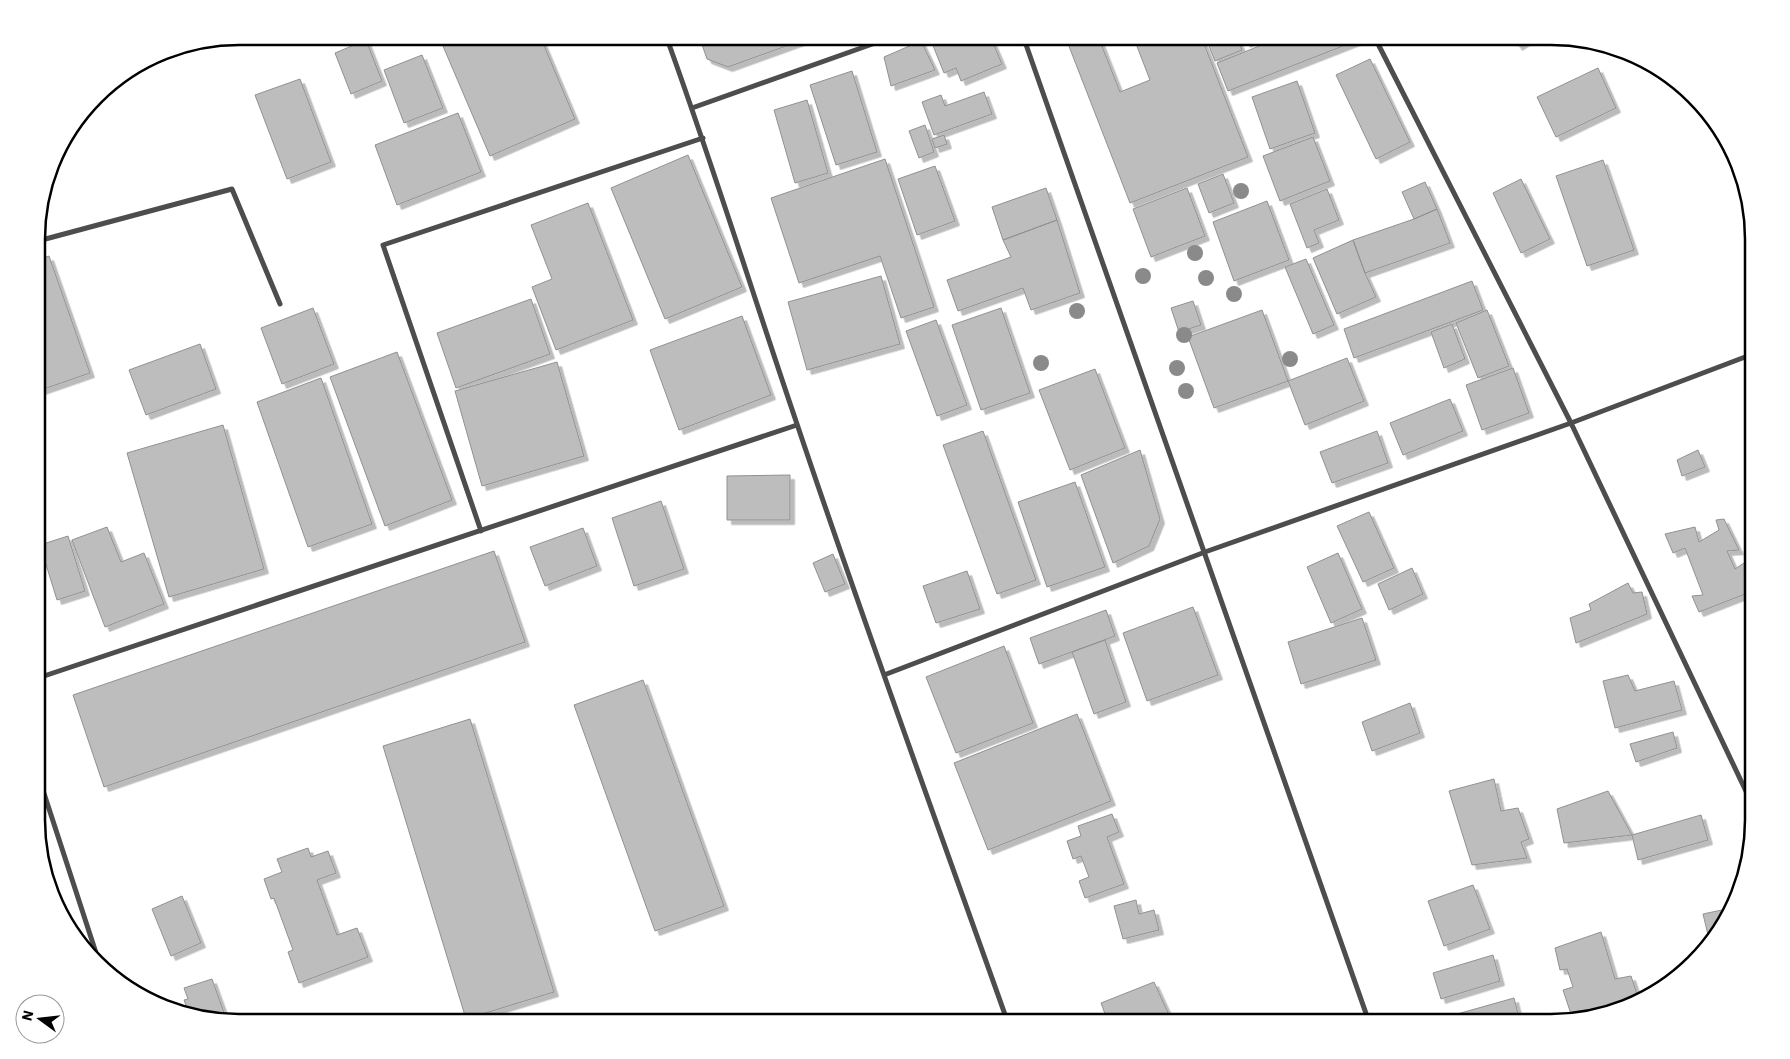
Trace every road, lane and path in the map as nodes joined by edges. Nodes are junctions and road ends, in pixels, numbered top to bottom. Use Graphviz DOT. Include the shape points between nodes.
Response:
graph roads {
  1 [pos="669,45"];
  2 [pos="870,45"];
  3 [pos="1027,45"];
  4 [pos="1379,45"];
  5 [pos="692,108"];
  6 [pos="703,138"];
  7 [pos="45,239"];
  8 [pos="280,304"];
  9 [pos="1745,357"];
  10 [pos="1571,423"];
  11 [pos="797,425"];
  12 [pos="481,531"];
  13 [pos="1205,552"];
  14 [pos="884,675"];
  15 [pos="45,676"];
  16 [pos="1745,789"];
  17 [pos="45,796"];
  18 [pos="95,950"];
  19 [pos="1005,1014"];
  20 [pos="1366,1014"];
  1 -- 5 [label="street"];
  2 -- 5 [label="street"];
  3 -- 13 [label="street"];
  4 -- 10 [label="street"];
  5 -- 6 [label="street"];
  6 -- 11 [label="street"];
  6 -- 12 [label="street" via="383,245"];
  7 -- 8 [label="street" via="232,189"];
  9 -- 10 [label="street"];
  10 -- 13 [label="street"];
  10 -- 16 [label="street"];
  11 -- 12 [label="street"];
  11 -- 14 [label="street"];
  12 -- 15 [label="street"];
  13 -- 14 [label="street"];
  13 -- 20 [label="street"];
  14 -- 19 [label="street"];
  17 -- 18 [label="street"];
}
